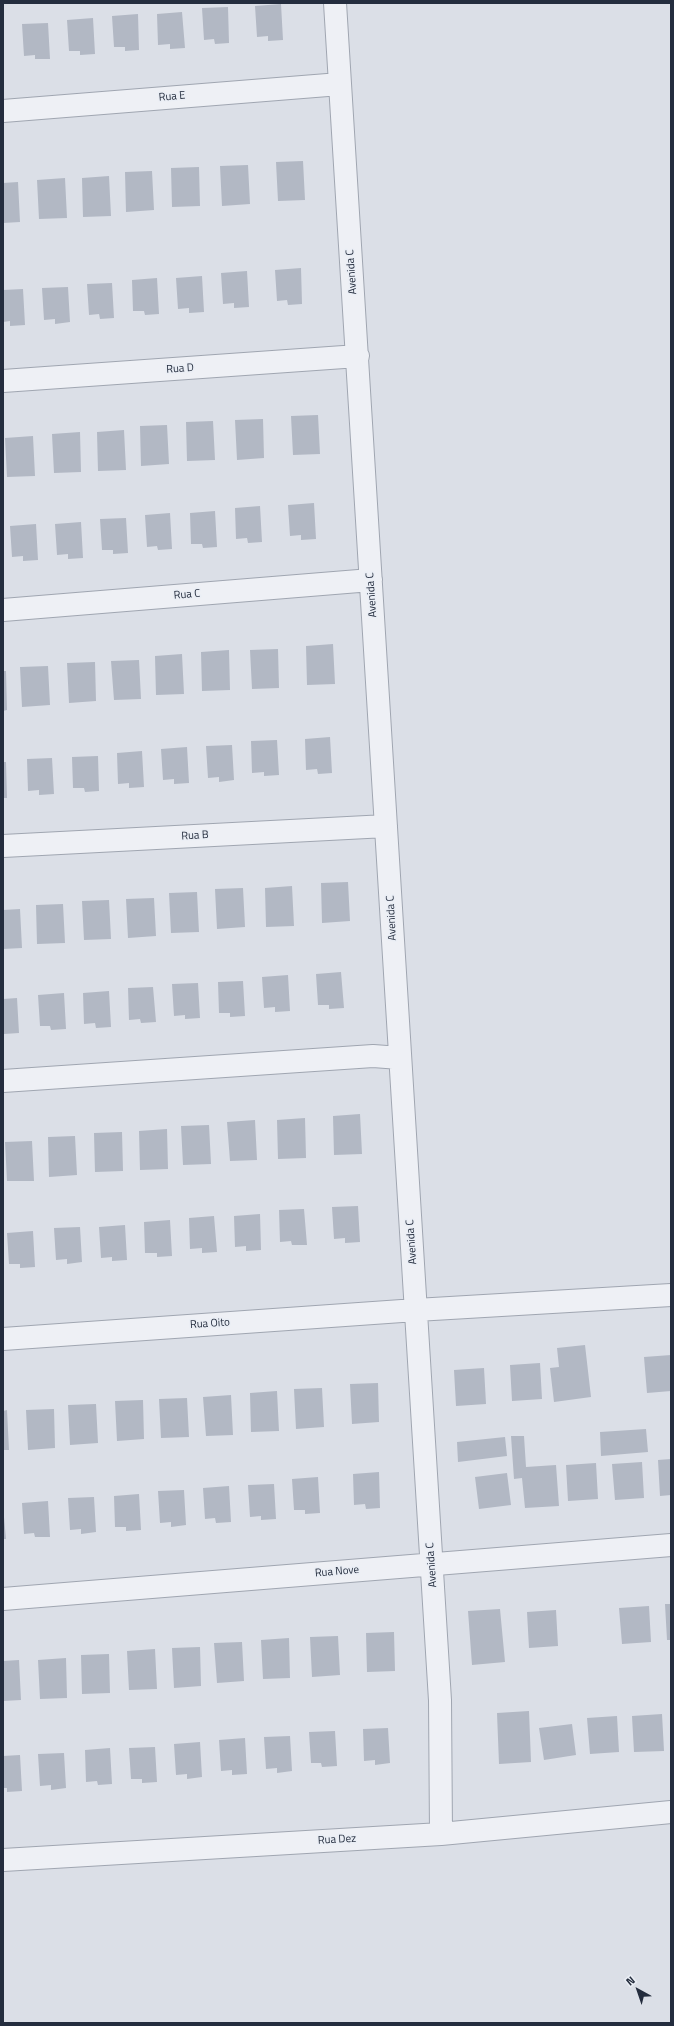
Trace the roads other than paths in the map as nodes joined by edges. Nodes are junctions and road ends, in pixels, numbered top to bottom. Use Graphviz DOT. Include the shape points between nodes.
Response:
graph roads {
  1 [pos="335,3"];
  2 [pos="340,84"];
  3 [pos="3,111"];
  4 [pos="358,356"];
  5 [pos="3,381"];
  6 [pos="371,580"];
  7 [pos="3,610"];
  8 [pos="386,826"];
  9 [pos="3,846"];
  10 [pos="400,1058"];
  11 [pos="3,1081"];
  12 [pos="671,1295"];
  13 [pos="416,1310"];
  14 [pos="3,1339"];
  15 [pos="671,1545"];
  16 [pos="432,1565"];
  17 [pos="3,1599"];
  18 [pos="671,1812"];
  19 [pos="441,1834"];
  20 [pos="3,1860"];
  1 -- 2 [label="street, Avenida C"];
  2 -- 3 [label="street, Rua E"];
  2 -- 4 [label="street, Avenida C"];
  4 -- 5 [label="street, Rua D"];
  4 -- 6 [label="street, Avenida C"];
  6 -- 7 [label="street, Rua C"];
  6 -- 8 [label="street, Avenida C"];
  8 -- 9 [label="street, Rua B"];
  8 -- 10 [label="street, Avenida C"];
  10 -- 11 [label="street" via="374,1056"];
  10 -- 13 [label="street, Avenida C"];
  12 -- 13 [label="street, Rua Oito"];
  13 -- 14 [label="street, Rua Oito"];
  13 -- 16 [label="street, Avenida C"];
  15 -- 16 [label="street, Rua Nove"];
  16 -- 17 [label="street, Rua Nove"];
  16 -- 19 [label="street, Avenida C" via="440,1700"];
  18 -- 19 [label="street, Rua Dez"];
  19 -- 20 [label="street, Rua Dez"];
}
